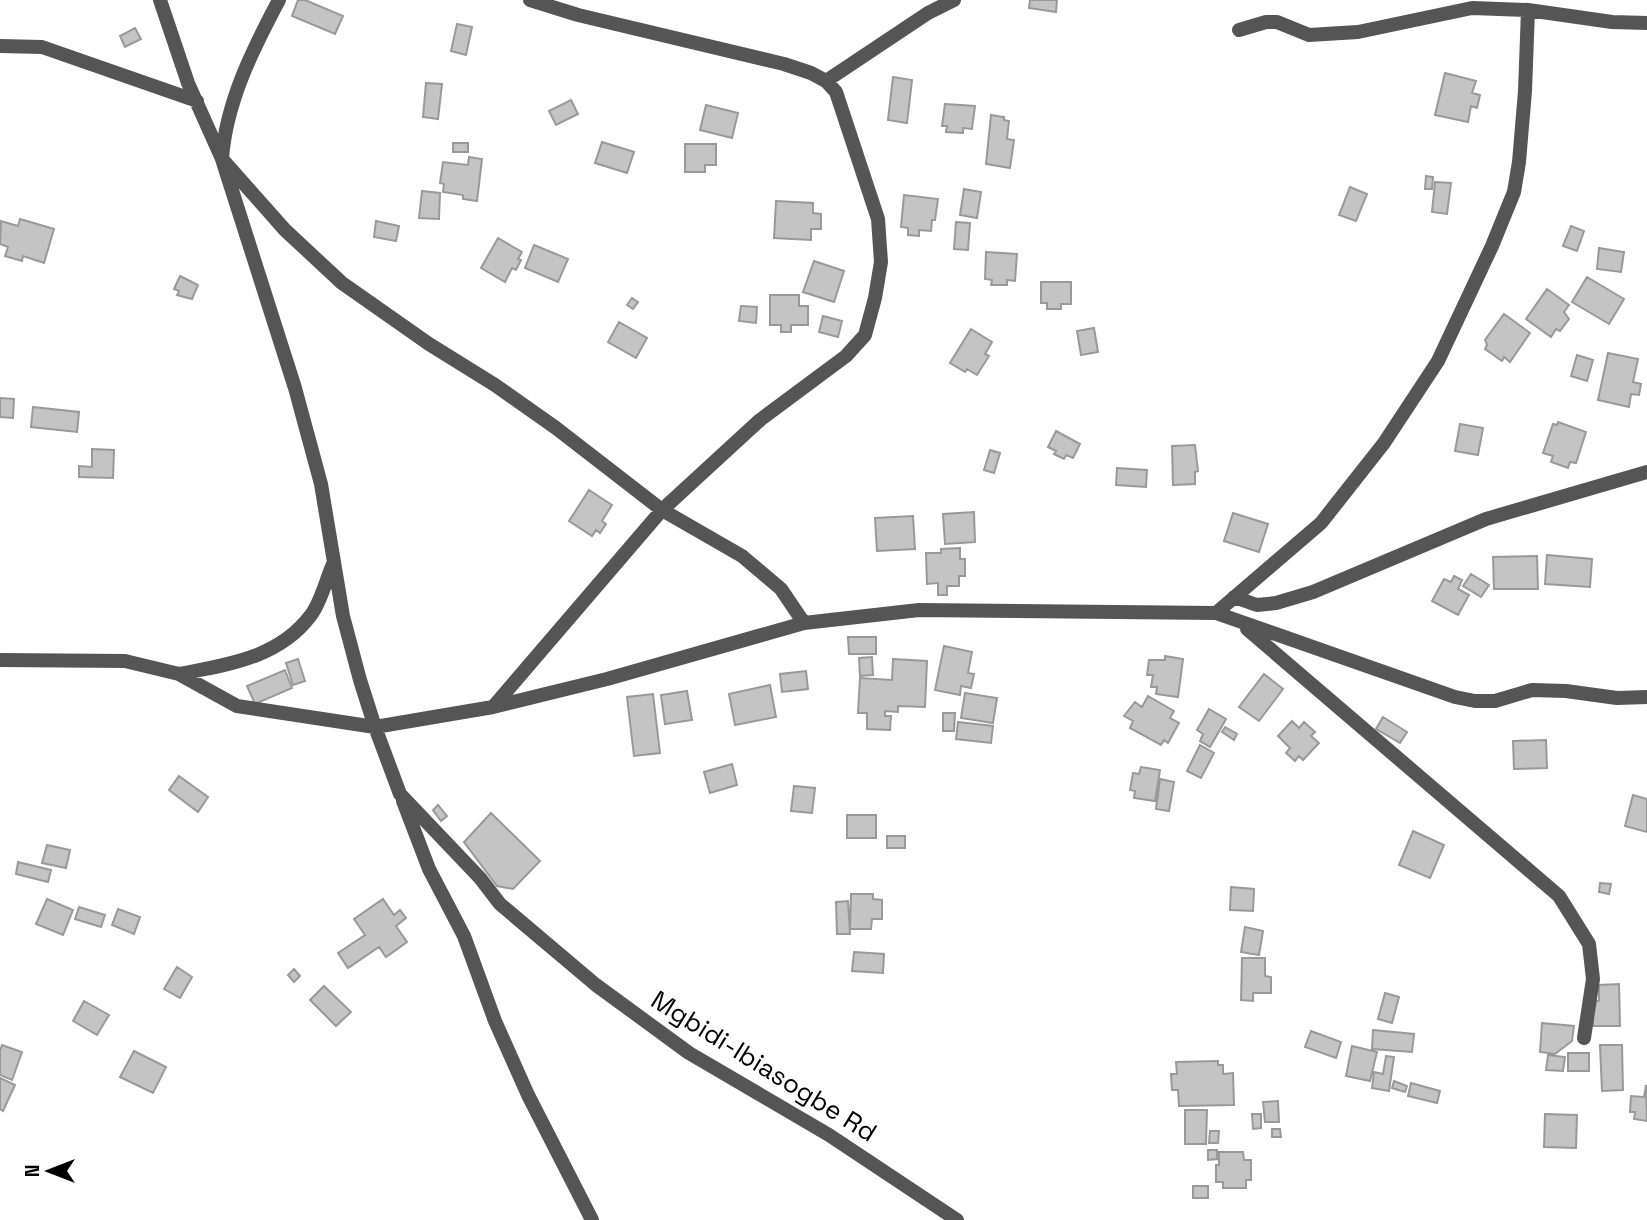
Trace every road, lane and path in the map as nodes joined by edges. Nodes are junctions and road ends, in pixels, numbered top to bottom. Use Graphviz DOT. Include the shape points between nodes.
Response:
graph roads {
  1 [pos="160,0"];
  2 [pos="279,0"];
  3 [pos="530,0"];
  4 [pos="954,0"];
  5 [pos="1455,0"];
  6 [pos="1472,8"];
  7 [pos="1528,10"];
  8 [pos="1647,23"];
  9 [pos="1240,30"];
  10 [pos="0,46"];
  11 [pos="825,81"];
  12 [pos="197,101"];
  13 [pos="222,159"];
  14 [pos="1647,472"];
  15 [pos="662,510"];
  16 [pos="333,563"];
  17 [pos="1234,597"];
  18 [pos="1216,613"];
  19 [pos="1239,622"];
  20 [pos="804,623"];
  21 [pos="0,660"];
  22 [pos="179,674"];
  23 [pos="1647,697"];
  24 [pos="493,707"];
  25 [pos="375,727"];
  26 [pos="400,794"];
  27 [pos="1584,1038"];
  28 [pos="592,1220"];
  29 [pos="957,1220"];
  1 -- 12 [label="street"];
  2 -- 13 [label="street" via="254,48 224,129"];
  3 -- 11 [label="street" via="784,64"];
  4 -- 11 [label="street"];
  5 -- 6 [label="street"];
  6 -- 7 [label="street"];
  6 -- 9 [label="street" via="1359,32 1309,35 1277,22"];
  7 -- 8 [label="street"];
  7 -- 17 [label="street" via="1514,192 1438,361 1384,443 1321,523"];
  10 -- 12 [label="street" via="42,47"];
  11 -- 15 [label="street" via="844,110 878,219 881,262 865,335 846,356 760,420"];
  12 -- 13 [label="street"];
  13 -- 15 [label="street" via="285,230 342,283 556,428"];
  13 -- 16 [label="street, Mgbidi-Ibiasogbe Rd" via="295,388 321,484"];
  14 -- 17 [label="street" via="1486,519 1289,600 1257,605"];
  15 -- 20 [label="street" via="742,556 781,589"];
  15 -- 24 [label="street"];
  16 -- 22 [label="street" via="312,614 282,643 242,662"];
  16 -- 25 [label="street, Mgbidi-Ibiasogbe Rd" via="356,667"];
  17 -- 18 [label="street"];
  18 -- 19 [label="street"];
  18 -- 20 [label="street" via="919,610"];
  19 -- 23 [label="street" via="1475,701 1495,701 1532,690"];
  19 -- 27 [label="street" via="1559,896 1589,944 1593,979"];
  20 -- 24 [label="street"];
  21 -- 22 [label="street" via="125,661"];
  22 -- 25 [label="street" via="237,706"];
  24 -- 25 [label="street"];
  25 -- 26 [label="street, Mgbidi-Ibiasogbe Rd"];
  26 -- 28 [label="street" via="429,869 464,936 495,1021"];
  26 -- 29 [label="street, Mgbidi-Ibiasogbe Rd" via="500,904 596,985 689,1053 829,1135"];
}
